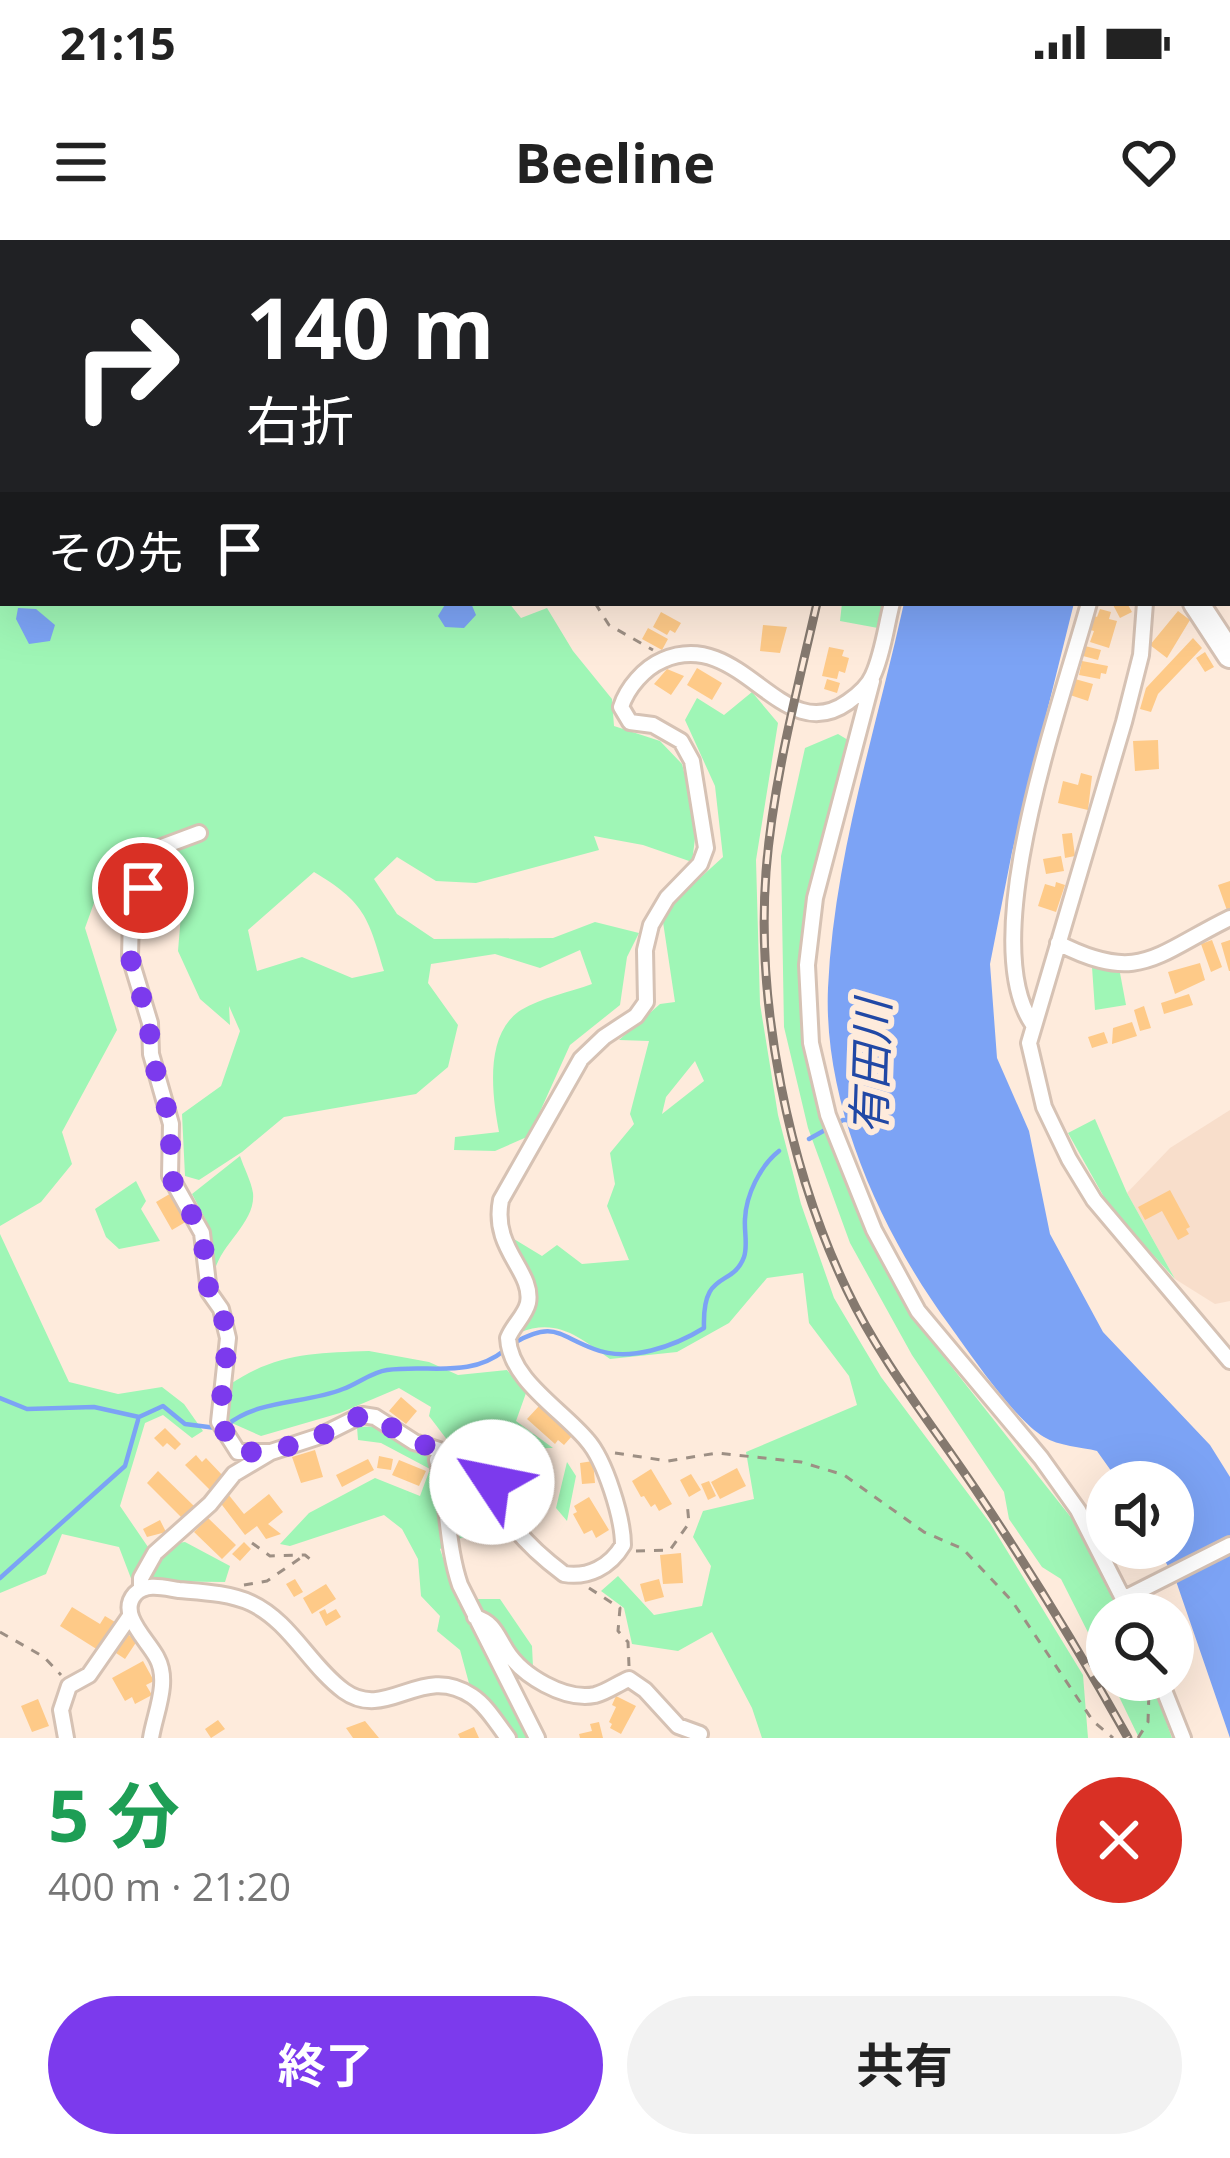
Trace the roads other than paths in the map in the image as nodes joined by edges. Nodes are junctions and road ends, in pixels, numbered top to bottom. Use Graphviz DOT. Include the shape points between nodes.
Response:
graph roads {
  1 [pos="891,606"];
  2 [pos="1088,606"];
  3 [pos="1145,606"];
  4 [pos="1198,606"];
  5 [pos="1230,655"];
  6 [pos="873,677"];
  7 [pos="199,833"];
  8 [pos="1230,918"];
  9 [pos="1058,943"];
  10 [pos="1032,1023"];
  11 [pos="1230,1361"];
  12 [pos="442,1451"];
  13 [pos="271,1452"];
  14 [pos="1230,1545"];
  15 [pos="141,1589"];
  16 [pos="1121,1593"];
  17 [pos="1134,1593"];
  18 [pos="130,1616"];
  19 [pos="475,1618"];
  20 [pos="1168,1701"];
  21 [pos="700,1735"];
  22 [pos="66,1738"];
  23 [pos="151,1738"];
  24 [pos="508,1738"];
  25 [pos="537,1738"];
  26 [pos="1184,1738"];
  1 -- 6 [label="street"];
  2 -- 10 [label="street" via="1033,800 1017,888 1014,969"];
  3 -- 9 [label="street" via="1124,722"];
  4 -- 5 [label="highway"];
  6 -- 12 [label="street" via="844,705 804,713 722,659 700,654 670,657 624,697 630,722 668,730 692,761 706,848 651,925 646,1002 581,1059 501,1200 497,1221 527,1290 508,1337 511,1354 597,1453 623,1546 609,1562 564,1574 512,1525 485,1469"];
  6 -- 16 [label="street" via="815,898 807,965 828,1115 874,1230 918,1311 1041,1458"];
  7 -- 13 [label="street" via="155,849 144,862 130,957 171,1124 170,1176 202,1233 209,1292 228,1338 222,1428 238,1452"];
  8 -- 9 [label="street" via="1124,966"];
  9 -- 10 [label="street"];
  10 -- 11 [label="street" via="1033,1067 1069,1160 1124,1240"];
  12 -- 13 [label="street" via="362,1415"];
  12 -- 19 [label="street" via="452,1559"];
  13 -- 15 [label="street" via="234,1474 155,1552"];
  14 -- 17 [label="street"];
  15 -- 18 [label="street"];
  15 -- 24 [label="street" via="250,1602 363,1702 428,1684 454,1686 481,1703"];
  18 -- 22 [label="street" via="89,1675 69,1686 61,1710"];
  18 -- 23 [label="street" via="162,1677"];
  19 -- 21 [label="street" via="494,1627 520,1667 555,1688 578,1697 629,1679 678,1726"];
  19 -- 25 [label="street"];
  20 -- 26 [label="street"];
}
